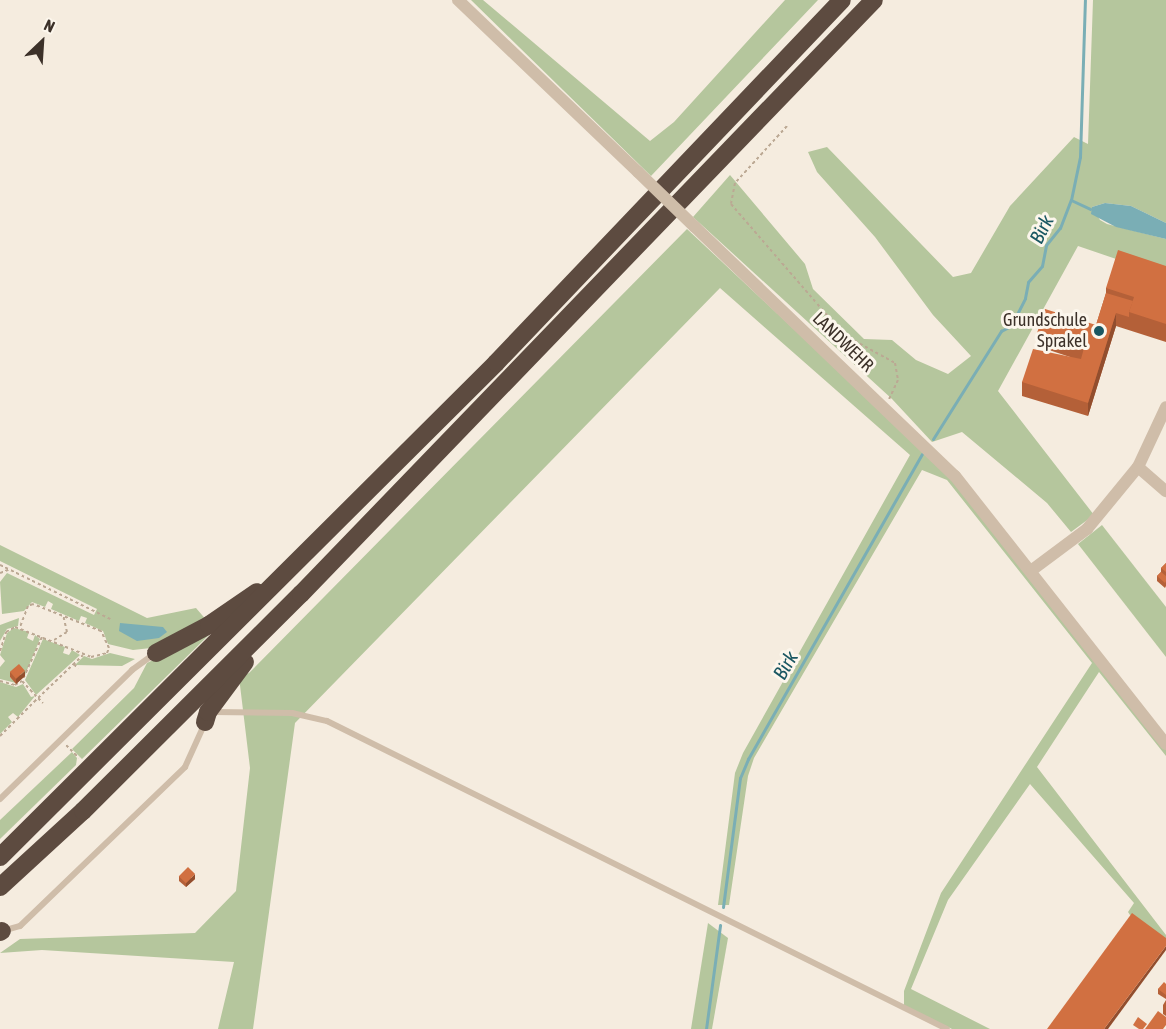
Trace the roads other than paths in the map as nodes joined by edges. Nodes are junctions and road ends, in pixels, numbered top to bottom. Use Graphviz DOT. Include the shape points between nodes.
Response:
graph roads {
  1 [pos="458,0"];
  2 [pos="842,0"];
  3 [pos="874,0"];
  4 [pos="1166,407"];
  5 [pos="1138,467"];
  6 [pos="1166,491"];
  7 [pos="1032,570"];
  8 [pos="282,580"];
  9 [pos="301,594"];
  10 [pos="156,653"];
  11 [pos="206,717"];
  12 [pos="1166,744"];
  13 [pos="0,799"];
  14 [pos="0,857"];
  15 [pos="0,886"];
  16 [pos="1,931"];
  17 [pos="946,1029"];
  1 -- 7 [label="street, LANDWEHR, bridge" via="955,476"];
  2 -- 8 [label="highway" via="496,363"];
  3 -- 9 [label="highway"];
  4 -- 5 [label="street"];
  5 -- 6 [label="street"];
  5 -- 7 [label="street" via="1087,529"];
  7 -- 12 [label="street, LANDWEHR"];
  8 -- 10 [label="highway" via="266,585 217,620"];
  8 -- 14 [label="highway"];
  9 -- 11 [label="highway"];
  9 -- 15 [label="highway" via="82,811"];
  10 -- 13 [label="lane" via="132,670"];
  11 -- 16 [label="lane" via="185,767 20,926"];
  11 -- 17 [label="lane" via="292,713 327,721"];
}
